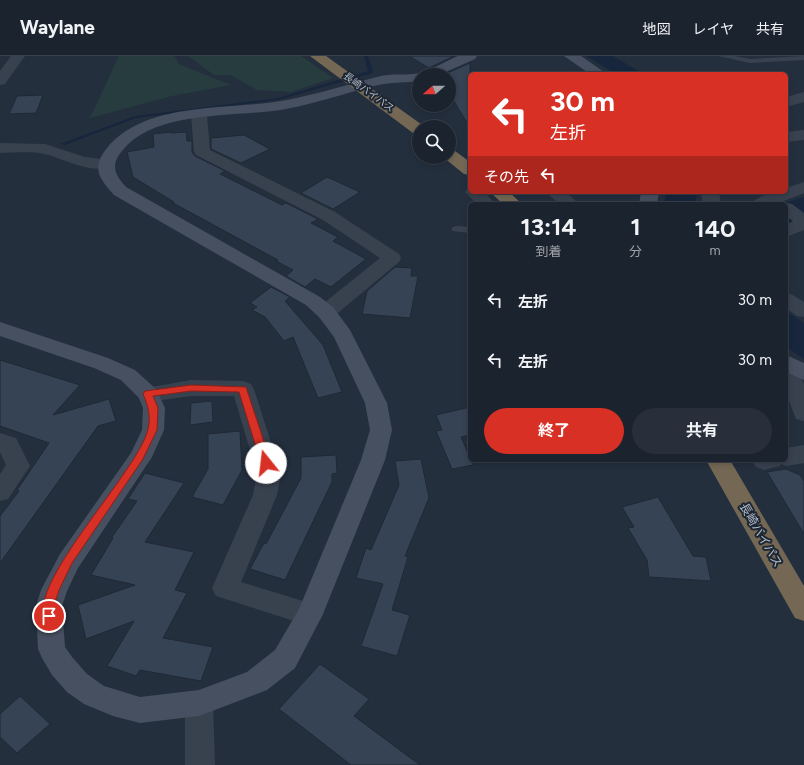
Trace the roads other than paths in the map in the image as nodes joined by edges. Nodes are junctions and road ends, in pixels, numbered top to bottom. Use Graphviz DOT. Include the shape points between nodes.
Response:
graph roads {
  1 [pos="18,56"];
  2 [pos="317,56"];
  3 [pos="329,56"];
  4 [pos="470,56"];
  5 [pos="571,56"];
  6 [pos="722,56"];
  7 [pos="804,58"];
  8 [pos="442,68"];
  9 [pos="346,71"];
  10 [pos="597,72"];
  11 [pos="412,78"];
  12 [pos="0,81"];
  13 [pos="804,97"];
  14 [pos="788,101"];
  15 [pos="389,102"];
  16 [pos="198,115"];
  17 [pos="417,120"];
  18 [pos="412,123"];
  19 [pos="804,135"];
  20 [pos="788,137"];
  21 [pos="0,148"];
  22 [pos="456,149"];
  23 [pos="468,158"];
  24 [pos="456,159"];
  25 [pos="105,164"];
  26 [pos="468,168"];
  27 [pos="804,188"];
  28 [pos="476,194"];
  29 [pos="501,194"];
  30 [pos="514,194"];
  31 [pos="558,194"];
  32 [pos="485,202"];
  33 [pos="511,202"];
  34 [pos="524,202"];
  35 [pos="568,202"];
  36 [pos="779,202"];
  37 [pos="788,212"];
  38 [pos="804,222"];
  39 [pos="456,228"];
  40 [pos="468,230"];
  41 [pos="788,231"];
  42 [pos="326,312"];
  43 [pos="0,329"];
  44 [pos="788,364"];
  45 [pos="788,369"];
  46 [pos="804,373"];
  47 [pos="148,394"];
  48 [pos="804,413"];
  49 [pos="0,441"];
  50 [pos="804,454"];
  51 [pos="788,457"];
  52 [pos="719,462"];
  53 [pos="735,462"];
  54 [pos="0,492"];
  55 [pos="804,581"];
  56 [pos="804,610"];
  57 [pos="310,614"];
  58 [pos="199,703"];
  59 [pos="200,765"];
  1 -- 12 [label="street"];
  2 -- 9 [label="highway, 長崎バイパス"];
  3 -- 9 [label="highway, 長崎バイパス"];
  4 -- 8 [label="street"];
  5 -- 10 [label="street"];
  6 -- 7 [label="lane" via="750,61"];
  9 -- 15 [label="highway, 長崎バイパス"];
  11 -- 16 [label="street" via="386,80 270,108"];
  13 -- 14 [label="street"];
  15 -- 17 [label="highway, 長崎バイパス"];
  15 -- 18 [label="highway, 長崎バイパス"];
  16 -- 25 [label="street" via="150,125 128,135 113,149"];
  16 -- 42 [label="street" via="202,152 329,216 392,258"];
  19 -- 20 [label="street"];
  21 -- 25 [label="street" via="45,149 83,162"];
  22 -- 23 [label="highway"];
  24 -- 26 [label="highway"];
  25 -- 42 [label="street" via="107,177 120,191 313,301"];
  27 -- 36 [label="street"];
  28 -- 32 [label="street"];
  29 -- 33 [label="highway"];
  30 -- 34 [label="highway"];
  31 -- 35 [label="street"];
  37 -- 38 [label="street"];
  38 -- 41 [label="street"];
  39 -- 40 [label="lane"];
  42 -- 57 [label="street" via="343,335 376,403 381,430 373,460"];
  43 -- 47 [label="street" via="101,362 128,375"];
  44 -- 46 [label="street"];
  45 -- 48 [label="street"];
  47 -- 57 [label="street" via="191,388 242,389 269,474 265,495 225,588"];
  47 -- 58 [label="street" via="154,408 153,430 140,457 68,560 54,590 49,606 52,649 62,666 77,683 94,695 113,703 140,710"];
  49 -- 54 [label="street" via="8,444 18,466"];
  50 -- 51 [label="street"];
  52 -- 56 [label="highway, 長崎バイパス"];
  53 -- 55 [label="highway, 長崎バイパス"];
  57 -- 58 [label="street" via="285,659 256,681"];
  58 -- 59 [label="street"];
}
